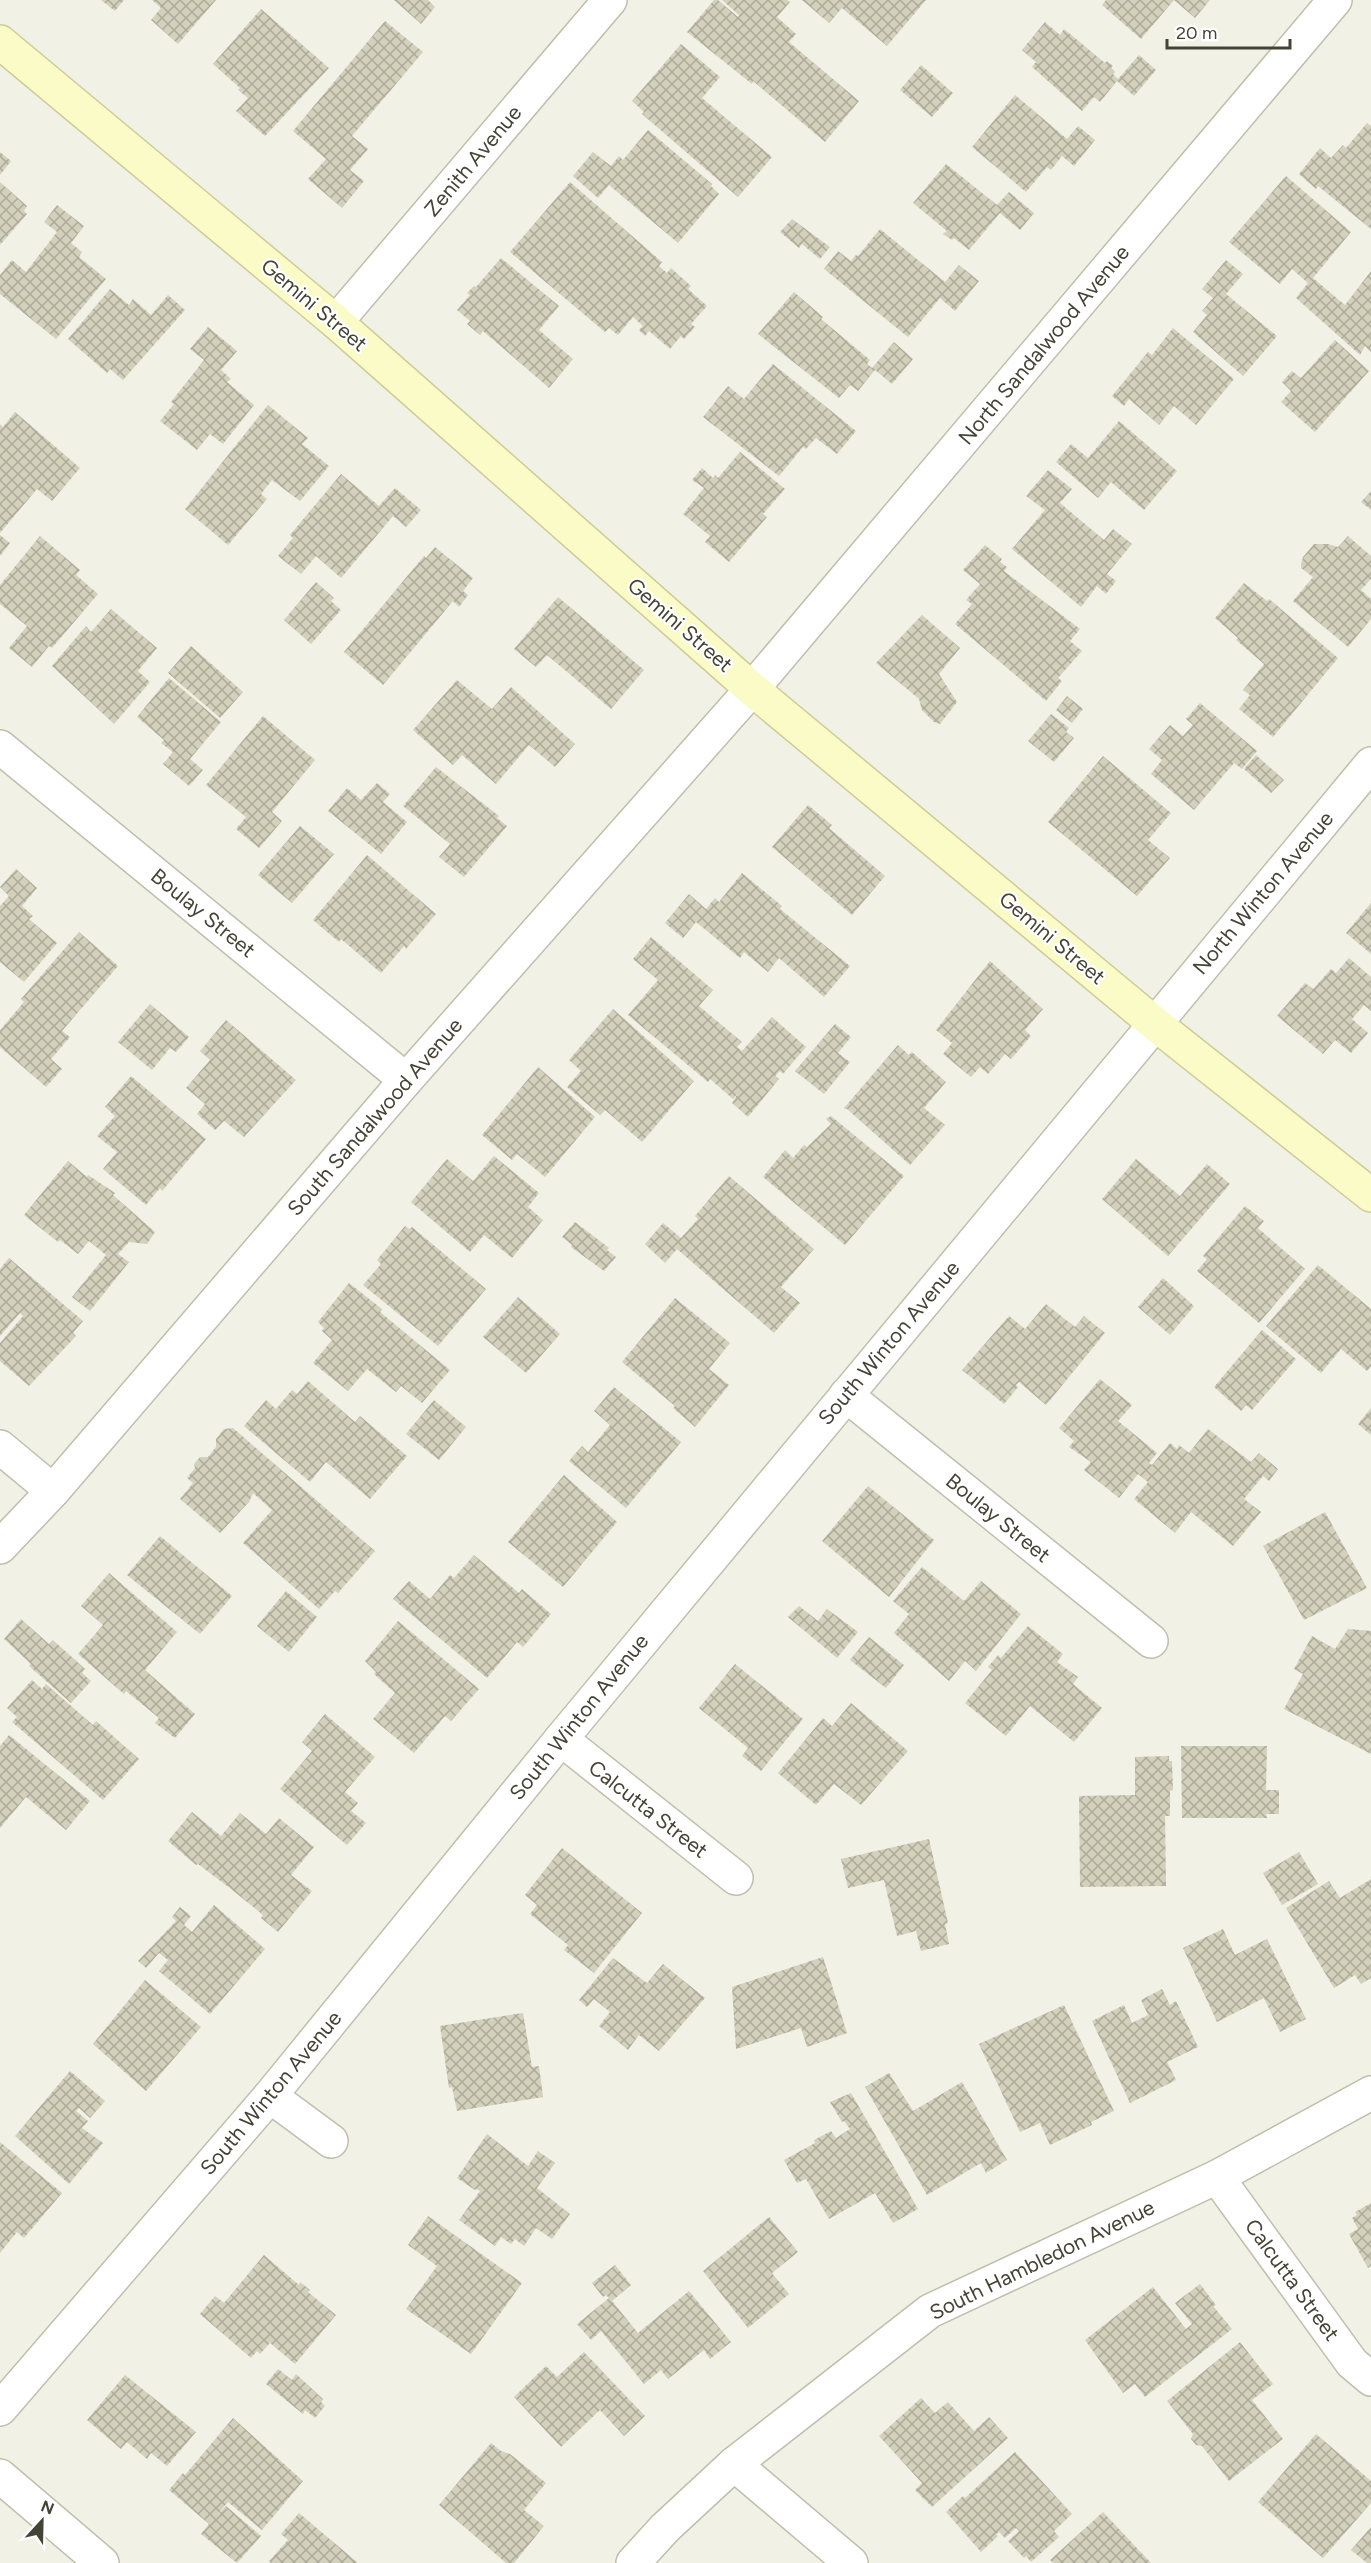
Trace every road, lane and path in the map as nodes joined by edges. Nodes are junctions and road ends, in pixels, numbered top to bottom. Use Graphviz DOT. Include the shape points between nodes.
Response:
graph roads {
  1 [pos="610,0"];
  2 [pos="1335,0"];
  3 [pos="0,42"];
  4 [pos="336,322"];
  5 [pos="752,689"];
  6 [pos="0,747"];
  7 [pos="1371,764"];
  8 [pos="1154,1023"];
  9 [pos="406,1080"];
  10 [pos="1371,1195"];
  11 [pos="846,1395"];
  12 [pos="0,1447"];
  13 [pos="53,1491"];
  14 [pos="0,1547"];
  15 [pos="1151,1641"];
  16 [pos="561,1739"];
  17 [pos="736,1878"];
  18 [pos="1371,2093"];
  19 [pos="270,2096"];
  20 [pos="332,2141"];
  21 [pos="1217,2177"];
  22 [pos="1371,2379"];
  23 [pos="0,2409"];
  24 [pos="734,2464"];
  25 [pos="0,2476"];
  26 [pos="102,2563"];
  27 [pos="633,2563"];
  28 [pos="851,2563"];
  1 -- 4 [label="street, Zenith Avenue"];
  2 -- 5 [label="street, North Sandalwood Avenue"];
  3 -- 4 [label="street, Gemini Street"];
  4 -- 5 [label="street, Gemini Street"];
  5 -- 8 [label="street, Gemini Street"];
  5 -- 9 [label="street, South Sandalwood Avenue"];
  6 -- 9 [label="street, Boulay Street"];
  7 -- 8 [label="street, North Winton Avenue"];
  8 -- 10 [label="street, Gemini Street"];
  8 -- 11 [label="street, South Winton Avenue"];
  9 -- 13 [label="street, South Sandalwood Avenue"];
  11 -- 15 [label="street, Boulay Street"];
  11 -- 16 [label="street, South Winton Avenue"];
  12 -- 13 [label="street"];
  13 -- 14 [label="street, South Sandalwood Avenue"];
  16 -- 17 [label="street, Calcutta Street"];
  16 -- 19 [label="street, South Winton Avenue"];
  18 -- 21 [label="street, South Hambledon Avenue"];
  19 -- 20 [label="street"];
  19 -- 23 [label="street, South Winton Avenue"];
  21 -- 22 [label="street, Calcutta Street" via="1352,2363"];
  21 -- 24 [label="street, South Hambledon Avenue" via="930,2311"];
  24 -- 27 [label="street, South Hambledon Avenue"];
  24 -- 28 [label="street"];
  25 -- 26 [label="street"];
}
